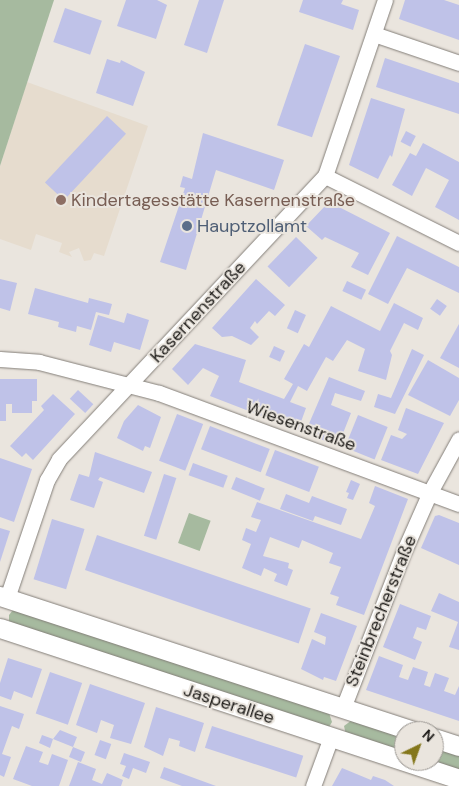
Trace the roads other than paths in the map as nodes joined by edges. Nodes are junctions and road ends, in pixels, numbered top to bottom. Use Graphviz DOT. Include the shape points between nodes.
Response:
graph roads {
  1 [pos="385,0"];
  2 [pos="374,34"];
  3 [pos="459,64"];
  4 [pos="325,176"];
  5 [pos="459,243"];
  6 [pos="0,359"];
  7 [pos="130,387"];
  8 [pos="459,439"];
  9 [pos="430,492"];
  10 [pos="459,504"];
  11 [pos="4,597"];
  12 [pos="0,618"];
  13 [pos="0,628"];
  14 [pos="343,708"];
  15 [pos="394,725"];
  16 [pos="331,737"];
  17 [pos="444,741"];
  18 [pos="459,746"];
  19 [pos="459,779"];
  20 [pos="312,786"];
  1 -- 2 [label="street, Kasernenstraße"];
  2 -- 3 [label="street"];
  2 -- 4 [label="street, Kasernenstraße"];
  4 -- 5 [label="street"];
  4 -- 7 [label="street, Kasernenstraße"];
  6 -- 7 [label="street, Wiesenstraße" via="39,362"];
  7 -- 9 [label="street, Wiesenstraße" via="159,393"];
  7 -- 11 [label="street, Kasernenstraße" via="52,469"];
  8 -- 9 [label="street, Steinbrecherstraße"];
  9 -- 10 [label="street, Wiesenstraße"];
  9 -- 14 [label="street, Steinbrecherstraße"];
  11 -- 12 [label="street, Kasernenstraße"];
  11 -- 14 [label="street, Jasperallee"];
  13 -- 16 [label="street, Jasperallee"];
  14 -- 15 [label="street, Jasperallee"];
  14 -- 16 [label="street, Steinbrecherstraße"];
  16 -- 19 [label="street, Jasperallee"];
  16 -- 20 [label="street, Steinbrecherstraße"];
  17 -- 18 [label="street"];
}
